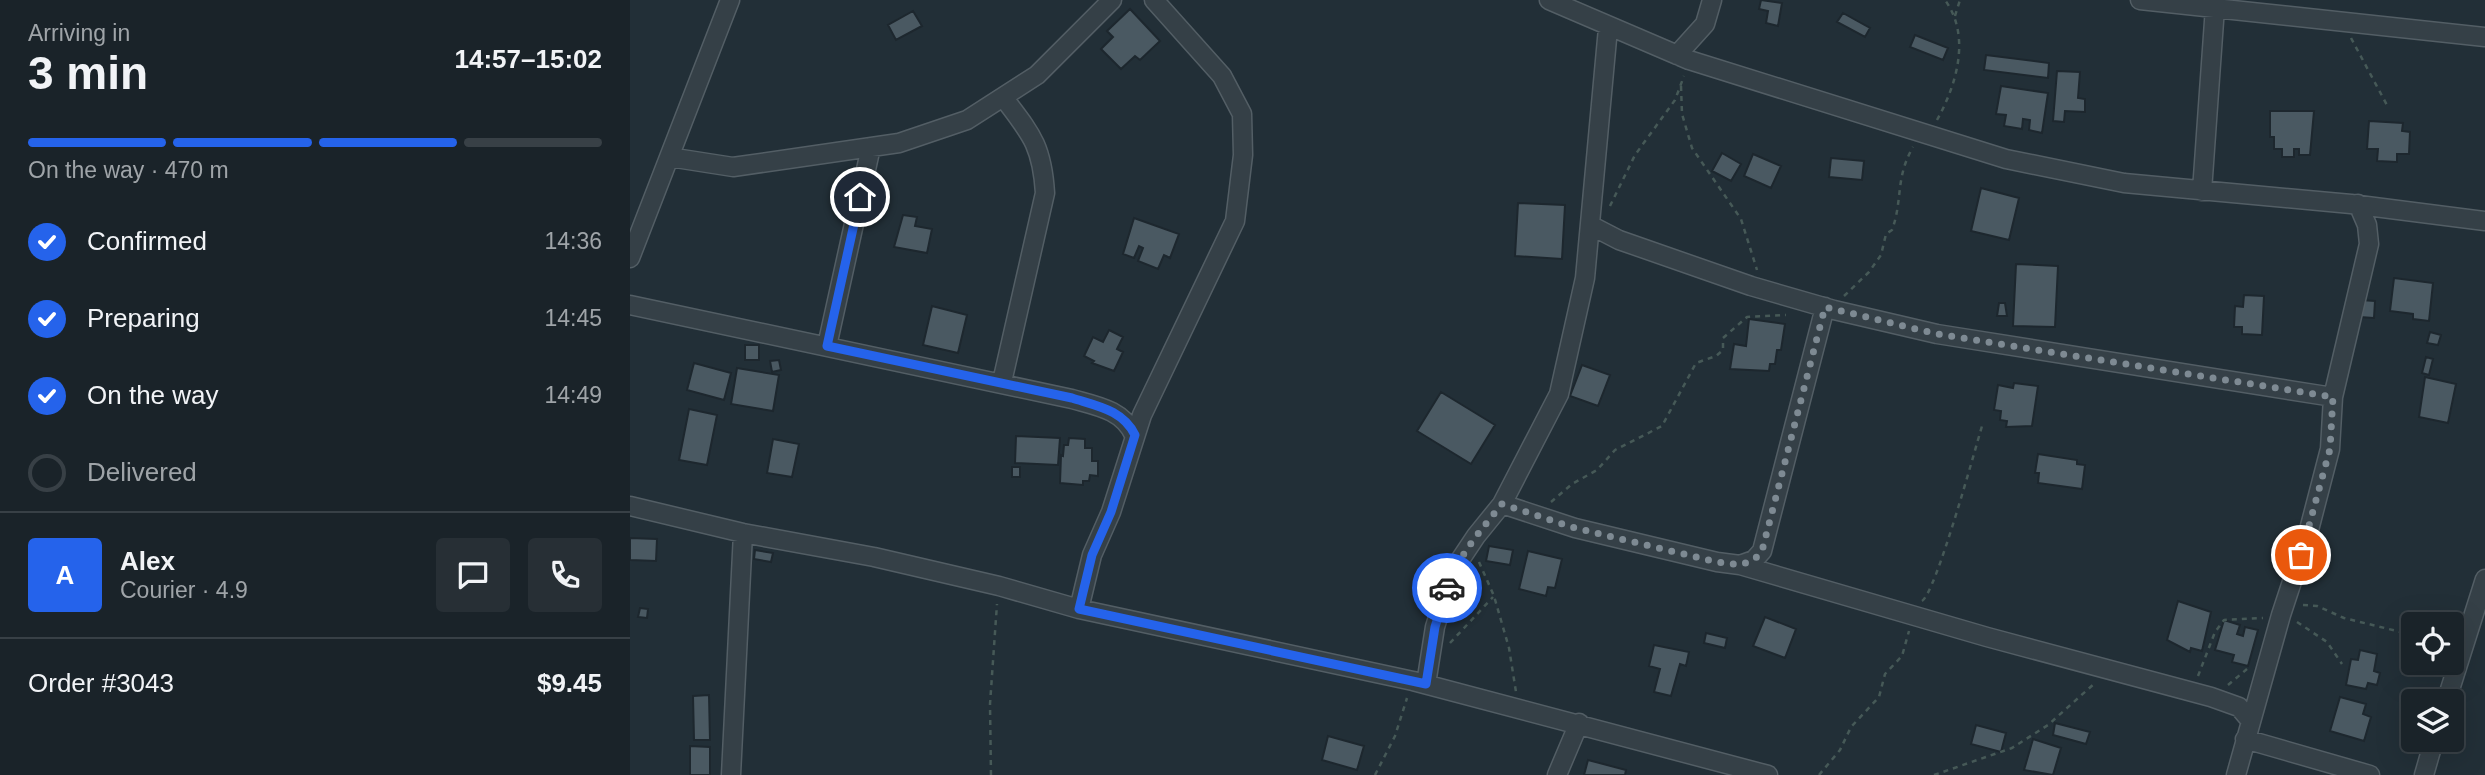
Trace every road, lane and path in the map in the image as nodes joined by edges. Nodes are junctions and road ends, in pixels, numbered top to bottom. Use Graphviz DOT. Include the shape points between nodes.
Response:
graph roads {
  1 [pos="730,0"];
  2 [pos="1112,0"];
  3 [pos="1154,0"];
  4 [pos="1549,0"];
  5 [pos="1712,0"];
  6 [pos="1945,0"];
  7 [pos="1960,0"];
  8 [pos="2140,0"];
  9 [pos="2215,7"];
  10 [pos="1955,16"];
  11 [pos="2335,20"];
  12 [pos="1608,28"];
  13 [pos="2485,37"];
  14 [pos="1683,57"];
  15 [pos="1681,86"];
  16 [pos="1003,97"];
  17 [pos="2388,107"];
  18 [pos="1926,134"];
  19 [pos="871,146"];
  20 [pos="669,157"];
  21 [pos="2202,191"];
  22 [pos="2358,204"];
  23 [pos="2485,221"];
  24 [pos="1594,227"];
  25 [pos="630,258"];
  26 [pos="1762,290"];
  27 [pos="632,303"];
  28 [pos="1830,309"];
  29 [pos="1791,314"];
  30 [pos="827,346"];
  31 [pos="1002,383"];
  32 [pos="1152,394"];
  33 [pos="2333,397"];
  34 [pos="1105,408"];
  35 [pos="1982,426"];
  36 [pos="1135,435"];
  37 [pos="1502,504"];
  38 [pos="630,506"];
  39 [pos="1540,517"];
  40 [pos="743,533"];
  41 [pos="1478,559"];
  42 [pos="1740,565"];
  43 [pos="2485,579"];
  44 [pos="999,586"];
  45 [pos="1494,596"];
  46 [pos="1079,609"];
  47 [pos="2282,614"];
  48 [pos="1915,616"];
  49 [pos="2401,632"];
  50 [pos="1431,664"];
  51 [pos="2342,664"];
  52 [pos="2248,669"];
  53 [pos="2105,675"];
  54 [pos="1419,683"];
  55 [pos="2450,689"];
  56 [pos="2192,692"];
  57 [pos="2211,697"];
  58 [pos="1527,710"];
  59 [pos="2250,720"];
  60 [pos="1579,723"];
  61 [pos="2245,739"];
  62 [pos="2431,752"];
  63 [pos="732,775"];
  64 [pos="991,775"];
  65 [pos="1375,775"];
  66 [pos="1557,775"];
  67 [pos="1768,775"];
  68 [pos="1819,775"];
  69 [pos="1934,775"];
  70 [pos="2236,775"];
  71 [pos="2370,775"];
  72 [pos="2424,775"];
  1 -- 20 [label="street"];
  2 -- 16 [label="street" via="1037,75"];
  3 -- 32 [label="street" via="1222,76 1242,114 1243,155 1235,221"];
  4 -- 12 [label="street"];
  5 -- 14 [label="street" via="1705,24"];
  6 -- 10 [label="path"];
  7 -- 10 [label="path"];
  8 -- 9 [label="street"];
  9 -- 11 [label="street"];
  9 -- 21 [label="street"];
  10 -- 18 [label="path" via="1960,43 1950,96"];
  11 -- 13 [label="street"];
  11 -- 17 [label="path" via="2357,47"];
  12 -- 14 [label="street"];
  12 -- 24 [label="street"];
  14 -- 15 [label="path"];
  14 -- 18 [label="street"];
  15 -- 24 [label="path"];
  15 -- 26 [label="path" via="1681,107 1692,148 1741,219"];
  16 -- 19 [label="street" via="967,120 899,143"];
  16 -- 31 [label="street" via="1036,142 1044,164 1045,193"];
  18 -- 21 [label="street" via="2006,159 2123,183"];
  18 -- 28 [label="path" via="1901,172 1894,226 1886,234 1881,255"];
  19 -- 20 [label="street" via="733,167"];
  19 -- 30 [label="street"];
  20 -- 25 [label="street"];
  21 -- 22 [label="street"];
  22 -- 23 [label="street"];
  22 -- 33 [label="street" via="2369,244"];
  24 -- 26 [label="street"];
  24 -- 37 [label="street" via="1559,394"];
  26 -- 28 [label="street"];
  27 -- 30 [label="street"];
  28 -- 33 [label="street" via="1937,334"];
  28 -- 42 [label="street" via="1762,551"];
  29 -- 39 [label="path" via="1747,317 1723,338 1723,350 1696,363 1662,426 1615,450 1597,470 1552,500"];
  30 -- 31 [label="street"];
  31 -- 34 [label="street"];
  32 -- 34 [label="street" via="1132,407"];
  32 -- 36 [label="street"];
  33 -- 47 [label="street" via="2330,449"];
  34 -- 36 [label="street" via="1129,423"];
  35 -- 48 [label="path" via="1947,546 1930,594 1917,604"];
  36 -- 46 [label="street" via="1092,555"];
  37 -- 39 [label="street"];
  37 -- 50 [label="street" via="1452,572 1435,627"];
  38 -- 40 [label="street"];
  39 -- 42 [label="street" via="1665,552"];
  40 -- 44 [label="street"];
  40 -- 63 [label="street"];
  41 -- 45 [label="path"];
  42 -- 48 [label="street"];
  43 -- 55 [label="street"];
  44 -- 46 [label="street"];
  44 -- 64 [label="path" via="990,704"];
  45 -- 50 [label="path"];
  45 -- 58 [label="path" via="1514,686"];
  46 -- 54 [label="street"];
  47 -- 49 [label="path" via="2317,606"];
  47 -- 51 [label="path" via="2323,638"];
  47 -- 56 [label="path" via="2224,620"];
  47 -- 59 [label="street"];
  48 -- 56 [label="street"];
  48 -- 68 [label="path" via="1906,649 1885,674 1879,696"];
  50 -- 54 [label="street"];
  52 -- 57 [label="path"];
  53 -- 69 [label="path" via="2048,725 2012,748"];
  54 -- 58 [label="street"];
  54 -- 65 [label="path"];
  56 -- 57 [label="street"];
  57 -- 59 [label="street" via="2239,707"];
  58 -- 60 [label="street"];
  59 -- 61 [label="street"];
  60 -- 66 [label="street"];
  60 -- 67 [label="street"];
  61 -- 70 [label="street"];
  61 -- 71 [label="street"];
  62 -- 72 [label="street"];
}
